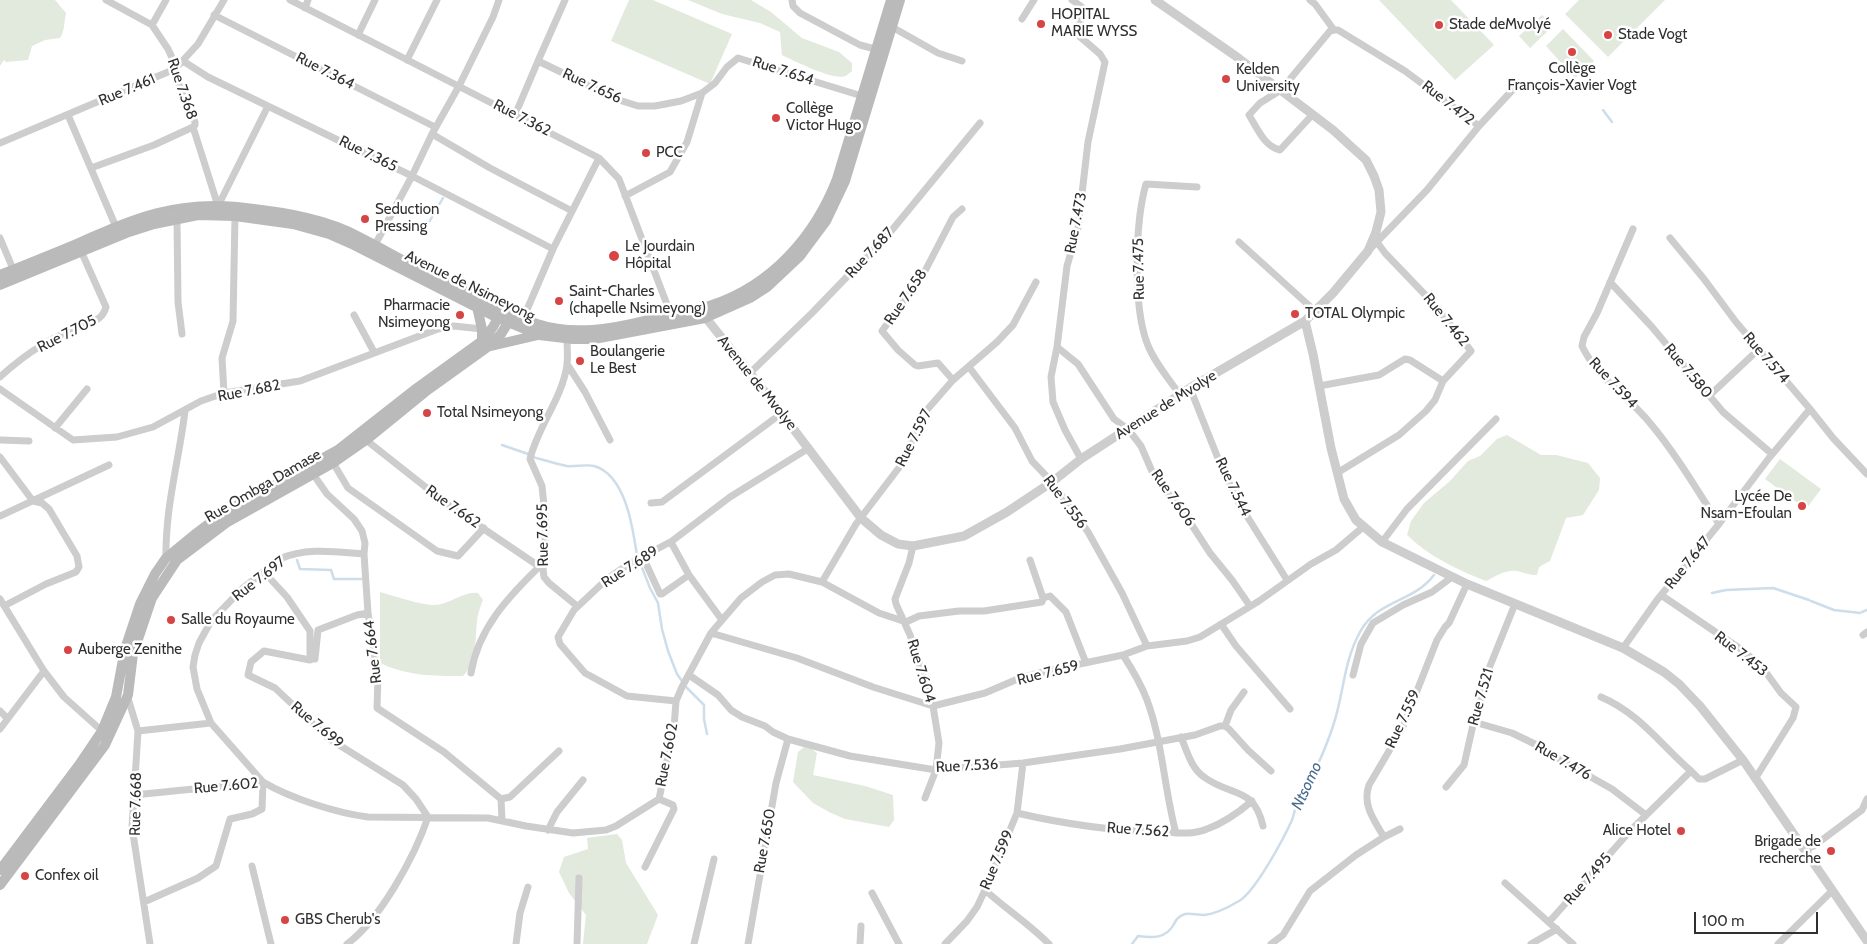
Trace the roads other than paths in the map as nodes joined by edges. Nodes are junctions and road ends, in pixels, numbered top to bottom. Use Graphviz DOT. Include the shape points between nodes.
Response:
graph roads {
  1 [pos="106,0"];
  2 [pos="166,0"];
  3 [pos="224,0"];
  4 [pos="290,0"];
  5 [pos="308,0"];
  6 [pos="375,0"];
  7 [pos="437,0"];
  8 [pos="499,0"];
  9 [pos="565,0"];
  10 [pos="792,0"];
  11 [pos="891,0"];
  12 [pos="900,0"];
  13 [pos="1034,0"];
  14 [pos="1072,0"];
  15 [pos="1155,0"];
  16 [pos="1310,0"];
  17 [pos="305,8"];
  18 [pos="214,15"];
  19 [pos="1022,19"];
  20 [pos="152,26"];
  21 [pos="892,27"];
  22 [pos="1334,30"];
  23 [pos="358,35"];
  24 [pos="875,49"];
  25 [pos="183,60"];
  26 [pos="407,60"];
  27 [pos="962,61"];
  28 [pos="538,62"];
  29 [pos="175,69"];
  30 [pos="1519,83"];
  31 [pos="459,86"];
  32 [pos="1281,90"];
  33 [pos="702,93"];
  34 [pos="862,96"];
  35 [pos="268,106"];
  36 [pos="1313,114"];
  37 [pos="68,115"];
  38 [pos="515,115"];
  39 [pos="980,123"];
  40 [pos="1478,126"];
  41 [pos="193,127"];
  42 [pos="433,131"];
  43 [pos="0,144"];
  44 [pos="599,158"];
  45 [pos="91,168"];
  46 [pos="412,176"];
  47 [pos="1197,187"];
  48 [pos="626,196"];
  49 [pos="218,206"];
  50 [pos="962,209"];
  51 [pos="572,211"];
  52 [pos="235,216"];
  53 [pos="176,219"];
  54 [pos="116,227"];
  55 [pos="1633,229"];
  56 [pos="0,238"];
  57 [pos="1670,238"];
  58 [pos="1239,242"];
  59 [pos="1377,242"];
  60 [pos="375,245"];
  61 [pos="553,249"];
  62 [pos="1368,251"];
  63 [pos="81,252"];
  64 [pos="13,269"];
  65 [pos="0,275"];
  66 [pos="1036,282"];
  67 [pos="1610,282"];
  68 [pos="0,285"];
  69 [pos="478,308"];
  70 [pos="700,309"];
  71 [pos="1315,311"];
  72 [pos="671,314"];
  73 [pos="354,315"];
  74 [pos="505,316"];
  75 [pos="705,318"];
  76 [pos="523,319"];
  77 [pos="1305,321"];
  78 [pos="482,329"];
  79 [pos="182,334"];
  80 [pos="539,335"];
  81 [pos="567,338"];
  82 [pos="486,344"];
  83 [pos="1057,347"];
  84 [pos="1759,349"];
  85 [pos="374,352"];
  86 [pos="568,364"];
  87 [pos="969,367"];
  88 [pos="750,373"];
  89 [pos="0,377"];
  90 [pos="953,380"];
  91 [pos="1443,381"];
  92 [pos="1319,386"];
  93 [pos="1190,388"];
  94 [pos="0,389"];
  95 [pos="87,389"];
  96 [pos="224,393"];
  97 [pos="1180,395"];
  98 [pos="1710,396"];
  99 [pos="1810,408"];
  100 [pos="185,411"];
  101 [pos="782,413"];
  102 [pos="1496,419"];
  103 [pos="55,428"];
  104 [pos="1128,429"];
  105 [pos="0,440"];
  106 [pos="366,440"];
  107 [pos="610,440"];
  108 [pos="29,441"];
  109 [pos="808,448"];
  110 [pos="1772,454"];
  111 [pos="0,457"];
  112 [pos="330,459"];
  113 [pos="1081,459"];
  114 [pos="109,466"];
  115 [pos="1338,473"];
  116 [pos="313,474"];
  117 [pos="1867,474"];
  118 [pos="1052,482"];
  119 [pos="33,500"];
  120 [pos="652,503"];
  121 [pos="0,516"];
  122 [pos="861,518"];
  123 [pos="1719,524"];
  124 [pos="1363,527"];
  125 [pos="484,528"];
  126 [pos="672,541"];
  127 [pos="1382,542"];
  128 [pos="913,546"];
  129 [pos="364,554"];
  130 [pos="642,557"];
  131 [pos="166,558"];
  132 [pos="1030,560"];
  133 [pos="541,568"];
  134 [pos="264,572"];
  135 [pos="689,575"];
  136 [pos="1452,577"];
  137 [pos="1287,580"];
  138 [pos="822,582"];
  139 [pos="1467,584"];
  140 [pos="1661,595"];
  141 [pos="1043,598"];
  142 [pos="2,602"];
  143 [pos="1514,604"];
  144 [pos="577,606"];
  145 [pos="1250,606"];
  146 [pos="368,613"];
  147 [pos="722,620"];
  148 [pos="906,622"];
  149 [pos="1221,624"];
  150 [pos="711,633"];
  151 [pos="1147,646"];
  152 [pos="1623,648"];
  153 [pos="1123,655"];
  154 [pos="315,659"];
  155 [pos="1086,663"];
  156 [pos="44,671"];
  157 [pos="471,673"];
  158 [pos="689,675"];
  159 [pos="1353,675"];
  160 [pos="1244,692"];
  161 [pos="128,695"];
  162 [pos="116,697"];
  163 [pos="1602,697"];
  164 [pos="676,701"];
  165 [pos="933,706"];
  166 [pos="1290,709"];
  167 [pos="0,711"];
  168 [pos="7,718"];
  169 [pos="1474,722"];
  170 [pos="210,723"];
  171 [pos="1225,726"];
  172 [pos="0,729"];
  173 [pos="102,731"];
  174 [pos="138,731"];
  175 [pos="1181,737"];
  176 [pos="788,739"];
  177 [pos="1158,740"];
  178 [pos="559,751"];
  179 [pos="1743,760"];
  180 [pos="1023,763"];
  181 [pos="936,770"];
  182 [pos="1271,771"];
  183 [pos="1690,771"];
  184 [pos="1755,779"];
  185 [pos="583,780"];
  186 [pos="263,782"];
  187 [pos="1446,787"];
  188 [pos="134,795"];
  189 [pos="925,798"];
  190 [pos="501,799"];
  191 [pos="659,799"];
  192 [pos="1867,799"];
  193 [pos="1252,801"];
  194 [pos="1017,813"];
  195 [pos="1646,815"];
  196 [pos="428,817"];
  197 [pos="502,820"];
  198 [pos="1263,826"];
  199 [pos="1400,829"];
  200 [pos="548,830"];
  201 [pos="1176,833"];
  202 [pos="1384,838"];
  203 [pos="1804,850"];
  204 [pos="714,859"];
  205 [pos="252,866"];
  206 [pos="644,867"];
  207 [pos="0,870"];
  208 [pos="578,878"];
  209 [pos="1505,883"];
  210 [pos="0,885"];
  211 [pos="528,887"];
  212 [pos="985,890"];
  213 [pos="1832,890"];
  214 [pos="872,892"];
  215 [pos="144,902"];
  216 [pos="1550,922"];
  217 [pos="860,926"];
  218 [pos="1557,928"];
  219 [pos="1867,941"];
  220 [pos="150,944"];
  221 [pos="271,944"];
  222 [pos="348,944"];
  223 [pos="516,944"];
  224 [pos="577,944"];
  225 [pos="694,944"];
  226 [pos="748,944"];
  227 [pos="860,944"];
  228 [pos="899,944"];
  229 [pos="944,944"];
  230 [pos="1049,944"];
  231 [pos="1271,944"];
  232 [pos="1531,944"];
  233 [pos="1574,944"];
  234 [pos="1778,944"];
  1 -- 20 [label="street, Rue 7.368"];
  2 -- 20 [label="street"];
  3 -- 18 [label="street, Rue 7.461"];
  4 -- 17 [label="street, Rue 7.362"];
  5 -- 17 [label="street"];
  6 -- 23 [label="street"];
  7 -- 26 [label="street"];
  8 -- 31 [label="street"];
  9 -- 28 [label="street"];
  10 -- 24 [label="street" via="800,13 860,45"];
  11 -- 24 [label="main road, Avenue de Nsimeyong"];
  12 -- 21 [label="main road, Avenue de Nsimeyong"];
  13 -- 19 [label="street"];
  14 -- 83 [label="street, Rue 7.473" via="1084,12 1078,34 1105,62 1088,142 1078,228 1067,266"];
  15 -- 32 [label="street, Avenue de Mvolye"];
  16 -- 22 [label="street, Rue 7.472"];
  17 -- 23 [label="street, Rue 7.362"];
  18 -- 25 [label="street, Rue 7.461" via="198,44"];
  18 -- 42 [label="street, Rue 7.364"];
  20 -- 29 [label="street, Rue 7.368" via="168,49"];
  21 -- 27 [label="street" via="938,53"];
  21 -- 75 [label="main road, Avenue de Nsimeyong" via="845,181 818,233 795,262 767,287"];
  22 -- 32 [label="street"];
  22 -- 40 [label="street, Rue 7.472" via="1405,71"];
  23 -- 26 [label="street, Rue 7.362"];
  24 -- 34 [label="main road, Avenue de Nsimeyong"];
  25 -- 29 [label="street, Rue 7.461"];
  25 -- 35 [label="street, Rue 7.365" via="208,77"];
  26 -- 31 [label="street, Rue 7.362"];
  28 -- 33 [label="street, Rue 7.656" via="638,106 681,101"];
  28 -- 38 [label="street"];
  29 -- 37 [label="street, Rue 7.461"];
  29 -- 41 [label="street, Rue 7.368" via="196,125"];
  30 -- 40 [label="street"];
  31 -- 38 [label="street, Rue 7.362"];
  31 -- 42 [label="street"];
  32 -- 36 [label="street, Avenue de Mvolye"];
  32 -- 36 [label="street" via="1260,103 1249,115 1273,148 1280,150"];
  33 -- 34 [label="street, Rue 7.654" via="715,84 738,58"];
  33 -- 48 [label="street" via="687,142 670,172"];
  34 -- 70 [label="main road, Avenue de Nsimeyong" via="832,192 803,240 760,281"];
  35 -- 46 [label="street, Rue 7.365"];
  35 -- 49 [label="street"];
  36 -- 62 [label="street, Avenue de Mvolye" via="1355,148 1374,176 1381,212"];
  37 -- 43 [label="street, Rue 7.461"];
  37 -- 45 [label="street"];
  38 -- 44 [label="street, Rue 7.362"];
  39 -- 88 [label="street, Rue 7.687" via="892,230"];
  40 -- 59 [label="street, Rue 7.472" via="1427,190"];
  41 -- 45 [label="street"];
  41 -- 49 [label="street, Rue 7.368"];
  42 -- 46 [label="street"];
  42 -- 51 [label="street, Rue 7.364" via="490,168"];
  44 -- 48 [label="street, Rue 7.362" via="614,173"];
  44 -- 51 [label="street"];
  45 -- 54 [label="street"];
  46 -- 60 [label="street"];
  46 -- 61 [label="street, Rue 7.365"];
  47 -- 97 [label="street, Rue 7.475" via="1146,184 1140,204 1137,261 1141,324 1147,344"];
  48 -- 72 [label="street, Rue 7.362"];
  49 -- 54 [label="main road, Avenue de Nsimeyong" via="172,209"];
  49 -- 60 [label="main road, Avenue de Nsimeyong" via="257,209 314,220"];
  50 -- 90 [label="street, Rue 7.658" via="953,217 925,271 882,331 915,365 938,363"];
  51 -- 61 [label="street"];
  52 -- 53 [label="main road, Avenue de Nsimeyong"];
  52 -- 69 [label="main road, Avenue de Nsimeyong" via="292,224 336,237"];
  52 -- 96 [label="street" via="233,321 222,358"];
  53 -- 63 [label="main road, Avenue de Nsimeyong" via="129,232"];
  53 -- 79 [label="street"];
  54 -- 64 [label="main road, Avenue de Nsimeyong"];
  55 -- 67 [label="street, Rue 7.594"];
  56 -- 64 [label="street"];
  57 -- 84 [label="street, Rue 7.574"];
  58 -- 71 [label="street"];
  59 -- 62 [label="street, Rue 7.472"];
  59 -- 91 [label="street, Rue 7.462" via="1472,351"];
  60 -- 74 [label="main road, Avenue de Nsimeyong"];
  61 -- 76 [label="street"];
  62 -- 71 [label="street, Avenue de Mvolye"];
  63 -- 68 [label="main road, Avenue de Nsimeyong"];
  63 -- 89 [label="street, Rue 7.705" via="106,307 104,313 100,319 42,343"];
  64 -- 65 [label="main road, Avenue de Nsimeyong"];
  66 -- 87 [label="street, Rue 7.597" via="1013,325"];
  67 -- 98 [label="street, Rue 7.580"];
  67 -- 123 [label="street, Rue 7.594" via="1584,336 1582,346 1587,358 1660,435"];
  69 -- 74 [label="main road, Avenue de Nsimeyong"];
  69 -- 78 [label="main road"];
  70 -- 72 [label="main road, Avenue de Nsimeyong"];
  70 -- 75 [label="street, Avenue de Mvolye"];
  71 -- 77 [label="street, Avenue de Mvolye"];
  72 -- 76 [label="main road, Avenue de Nsimeyong" via="578,331"];
  73 -- 85 [label="street"];
  74 -- 76 [label="main road, Avenue de Nsimeyong"];
  74 -- 80 [label="main road, Avenue de Nsimeyong"];
  74 -- 82 [label="main road, Rue Ombga Damase"];
  75 -- 81 [label="main road, Avenue de Nsimeyong" via="601,338"];
  75 -- 88 [label="street, Avenue de Mvolye"];
  77 -- 92 [label="street"];
  77 -- 93 [label="street, Avenue de Mvolye"];
  78 -- 82 [label="main road"];
  78 -- 85 [label="street, Rue 7.682" via="454,326 438,329"];
  80 -- 81 [label="main road, Avenue de Nsimeyong"];
  80 -- 82 [label="main road"];
  81 -- 86 [label="street, Rue 7.695"];
  82 -- 106 [label="main road, Rue Ombga Damase"];
  82 -- 112 [label="main road, Rue Ombga Damase" via="417,388"];
  83 -- 104 [label="street, Rue 7.606" via="1078,364 1114,419"];
  83 -- 113 [label="street, Rue 7.473" via="1051,378 1053,402"];
  84 -- 98 [label="street"];
  84 -- 99 [label="street, Rue 7.574"];
  85 -- 96 [label="street, Rue 7.682" via="295,382"];
  86 -- 107 [label="street"];
  86 -- 133 [label="street, Rue 7.695" via="558,396 530,459 542,486 544,501 546,526"];
  87 -- 90 [label="street, Rue 7.597"];
  87 -- 118 [label="street, Rue 7.556" via="1015,428 1032,461"];
  88 -- 101 [label="street, Avenue de Mvolye"];
  90 -- 122 [label="street, Rue 7.597" via="926,411 901,465"];
  91 -- 92 [label="street" via="1405,359 1379,375"];
  91 -- 115 [label="street, Rue 7.462" via="1426,411 1405,429"];
  92 -- 115 [label="street"];
  93 -- 97 [label="street, Avenue de Mvolye"];
  93 -- 137 [label="street, Rue 7.544" via="1240,506"];
  94 -- 103 [label="street, Rue 7.682"];
  95 -- 103 [label="street"];
  96 -- 100 [label="street, Rue 7.682"];
  97 -- 104 [label="street, Avenue de Mvolye"];
  98 -- 110 [label="street, Rue 7.580"];
  99 -- 110 [label="street, Rue 7.647"];
  99 -- 117 [label="street, Rue 7.574"];
  100 -- 103 [label="street, Rue 7.682" via="153,427 116,437 76,441"];
  100 -- 131 [label="street" via="167,516"];
  101 -- 109 [label="street, Avenue de Mvolye"];
  101 -- 120 [label="street" via="662,502"];
  102 -- 127 [label="street" via="1407,508"];
  104 -- 113 [label="street, Avenue de Mvolye"];
  104 -- 145 [label="street, Rue 7.606" via="1141,446 1154,476"];
  105 -- 108 [label="street"];
  106 -- 112 [label="main road, Rue Ombga Damase"];
  106 -- 125 [label="street, Rue 7.662" via="447,504"];
  109 -- 122 [label="street, Avenue de Mvolye"];
  109 -- 126 [label="street, Rue 7.689" via="730,497"];
  110 -- 123 [label="street, Rue 7.647"];
  111 -- 119 [label="street"];
  112 -- 116 [label="main road, Rue Ombga Damase"];
  112 -- 125 [label="street" via="348,488 437,551 458,556"];
  112 -- 131 [label="main road, Rue Ombga Damase" via="222,514"];
  113 -- 118 [label="street, Avenue de Mvolye"];
  114 -- 119 [label="street"];
  115 -- 124 [label="street" via="1349,510"];
  116 -- 129 [label="street, Rue 7.664" via="362,532"];
  116 -- 161 [label="main road, Rue Ombga Damase" via="226,522 177,560 152,598 144,620 134,654"];
  118 -- 128 [label="street, Avenue de Mvolye" via="964,536"];
  118 -- 151 [label="street, Rue 7.556" via="1088,532"];
  119 -- 121 [label="street"];
  119 -- 142 [label="street" via="49,509 77,556 79,568"];
  122 -- 128 [label="street, Avenue de Mvolye" via="881,535 898,544"];
  122 -- 138 [label="street, Rue 7.597"];
  123 -- 140 [label="street, Rue 7.647"];
  124 -- 127 [label="street"];
  124 -- 137 [label="street, Rue 7.659" via="1336,550"];
  125 -- 133 [label="street, Rue 7.662"];
  126 -- 130 [label="street, Rue 7.689"];
  126 -- 135 [label="street"];
  127 -- 136 [label="street"];
  128 -- 148 [label="street, Rue 7.604" via="895,599"];
  129 -- 134 [label="street, Rue 7.697" via="319,550 288,556"];
  129 -- 146 [label="street, Rue 7.664"];
  130 -- 135 [label="street" via="660,594"];
  130 -- 144 [label="street, Rue 7.689" via="607,579"];
  131 -- 162 [label="main road, Rue Ombga Damase" via="140,604 125,649"];
  132 -- 141 [label="street"];
  133 -- 144 [label="street, Rue 7.695" via="549,583"];
  133 -- 157 [label="street" via="510,596 490,622 473,656"];
  134 -- 170 [label="street, Rue 7.697" via="243,588 211,622 195,655 193,667 197,689"];
  134 -- 196 [label="street, Rue 7.699" via="287,597 310,631 310,660 264,651 251,662 248,675 275,688 328,738 403,785"];
  135 -- 147 [label="street"];
  136 -- 139 [label="street"];
  136 -- 159 [label="street" via="1432,592 1372,623 1361,644"];
  137 -- 145 [label="street, Rue 7.659"];
  138 -- 147 [label="street, Rue 7.602" via="789,574 775,575 741,598"];
  138 -- 148 [label="street, Rue 7.602" via="879,613"];
  139 -- 143 [label="street"];
  139 -- 202 [label="street, Rue 7.559" via="1449,623 1437,640 1402,729 1369,785 1366,795 1368,809"];
  140 -- 152 [label="street, Rue 7.647"];
  140 -- 184 [label="street, Rue 7.453" via="1742,650 1762,667 1796,707 1793,718"];
  141 -- 148 [label="street" via="1042,602 1012,608 919,616"];
  141 -- 155 [label="street" via="1050,596 1066,612"];
  142 -- 156 [label="street"];
  143 -- 152 [label="street"];
  143 -- 169 [label="street, Rue 7.521" via="1490,666"];
  144 -- 164 [label="street, Rue 7.689" via="558,637 560,644 585,673 627,696"];
  145 -- 149 [label="street, Rue 7.659"];
  146 -- 154 [label="street" via="318,630"];
  146 -- 190 [label="street, Rue 7.664" via="378,677 377,708 444,752"];
  147 -- 150 [label="street, Rue 7.602"];
  148 -- 165 [label="street, Rue 7.604"];
  149 -- 151 [label="street, Rue 7.659" via="1187,641"];
  149 -- 166 [label="street"];
  150 -- 158 [label="street, Rue 7.602"];
  150 -- 165 [label="street" via="797,658"];
  151 -- 153 [label="street, Rue 7.659"];
  152 -- 179 [label="street" via="1679,684"];
  153 -- 155 [label="street, Rue 7.659"];
  153 -- 177 [label="street" via="1147,700"];
  155 -- 165 [label="street, Rue 7.659" via="1020,678 985,693"];
  156 -- 168 [label="street"];
  156 -- 173 [label="street" via="64,698"];
  158 -- 164 [label="street, Rue 7.602"];
  158 -- 176 [label="street, Rue 7.536" via="718,695 731,710"];
  160 -- 171 [label="street" via="1231,710"];
  161 -- 162 [label="street"];
  161 -- 174 [label="street, Rue 7.668"];
  161 -- 210 [label="main road, Rue Ombga Damase" via="100,752"];
  162 -- 173 [label="main road, Rue Ombga Damase"];
  163 -- 183 [label="street" via="1631,713"];
  164 -- 191 [label="street, Rue 7.602" via="674,728"];
  165 -- 181 [label="street, Rue 7.604" via="939,742"];
  167 -- 168 [label="street"];
  168 -- 172 [label="street"];
  169 -- 187 [label="street, Rue 7.521" via="1464,765"];
  169 -- 195 [label="street, Rue 7.476" via="1512,733 1539,746 1612,789"];
  170 -- 174 [label="street"];
  170 -- 186 [label="street, Rue 7.697"];
  171 -- 175 [label="street, Rue 7.536"];
  171 -- 182 [label="street"];
  173 -- 207 [label="main road, Rue Ombga Damase"];
  174 -- 188 [label="street, Rue 7.668"];
  175 -- 177 [label="street, Rue 7.536"];
  175 -- 193 [label="street" via="1194,767 1203,777"];
  176 -- 181 [label="street, Rue 7.536" via="850,756"];
  176 -- 226 [label="street, Rue 7.650" via="776,783"];
  177 -- 180 [label="street, Rue 7.536"];
  177 -- 201 [label="street"];
  178 -- 190 [label="street" via="510,797"];
  179 -- 183 [label="street" via="1705,779 1699,779"];
  179 -- 184 [label="street"];
  180 -- 181 [label="street, Rue 7.536"];
  180 -- 194 [label="street, Rue 7.599"];
  181 -- 189 [label="street, Rue 7.604"];
  183 -- 195 [label="street, Rue 7.495"];
  184 -- 203 [label="street"];
  185 -- 200 [label="street" via="557,812"];
  186 -- 188 [label="street, Rue 7.602"];
  186 -- 196 [label="street, Rue 7.602" via="278,791 352,815"];
  186 -- 215 [label="street" via="262,809 230,819 216,866 198,878"];
  188 -- 215 [label="street, Rue 7.668" via="132,826"];
  190 -- 197 [label="street"];
  191 -- 200 [label="street, Rue 7.602" via="606,830 573,833"];
  191 -- 206 [label="street" via="673,805 674,809"];
  192 -- 203 [label="street" via="1862,810"];
  193 -- 198 [label="street"];
  193 -- 201 [label="street, Rue 7.562" via="1237,814 1206,830"];
  194 -- 201 [label="street, Rue 7.562" via="1081,826"];
  194 -- 212 [label="street, Rue 7.599"];
  195 -- 216 [label="street, Rue 7.495"];
  196 -- 197 [label="street, Rue 7.602"];
  196 -- 222 [label="street" via="386,899 371,922"];
  197 -- 200 [label="street, Rue 7.602"];
  199 -- 202 [label="street"];
  202 -- 231 [label="street" via="1310,891 1283,935"];
  203 -- 213 [label="street"];
  204 -- 225 [label="street"];
  205 -- 221 [label="street"];
  208 -- 224 [label="street"];
  209 -- 216 [label="street"];
  211 -- 223 [label="street"];
  212 -- 229 [label="street, Rue 7.599" via="977,908"];
  212 -- 230 [label="street"];
  213 -- 219 [label="street"];
  213 -- 234 [label="street"];
  214 -- 228 [label="street"];
  215 -- 220 [label="street, Rue 7.668"];
  216 -- 218 [label="street"];
  217 -- 227 [label="street"];
  218 -- 232 [label="street"];
  218 -- 233 [label="street"];
}
